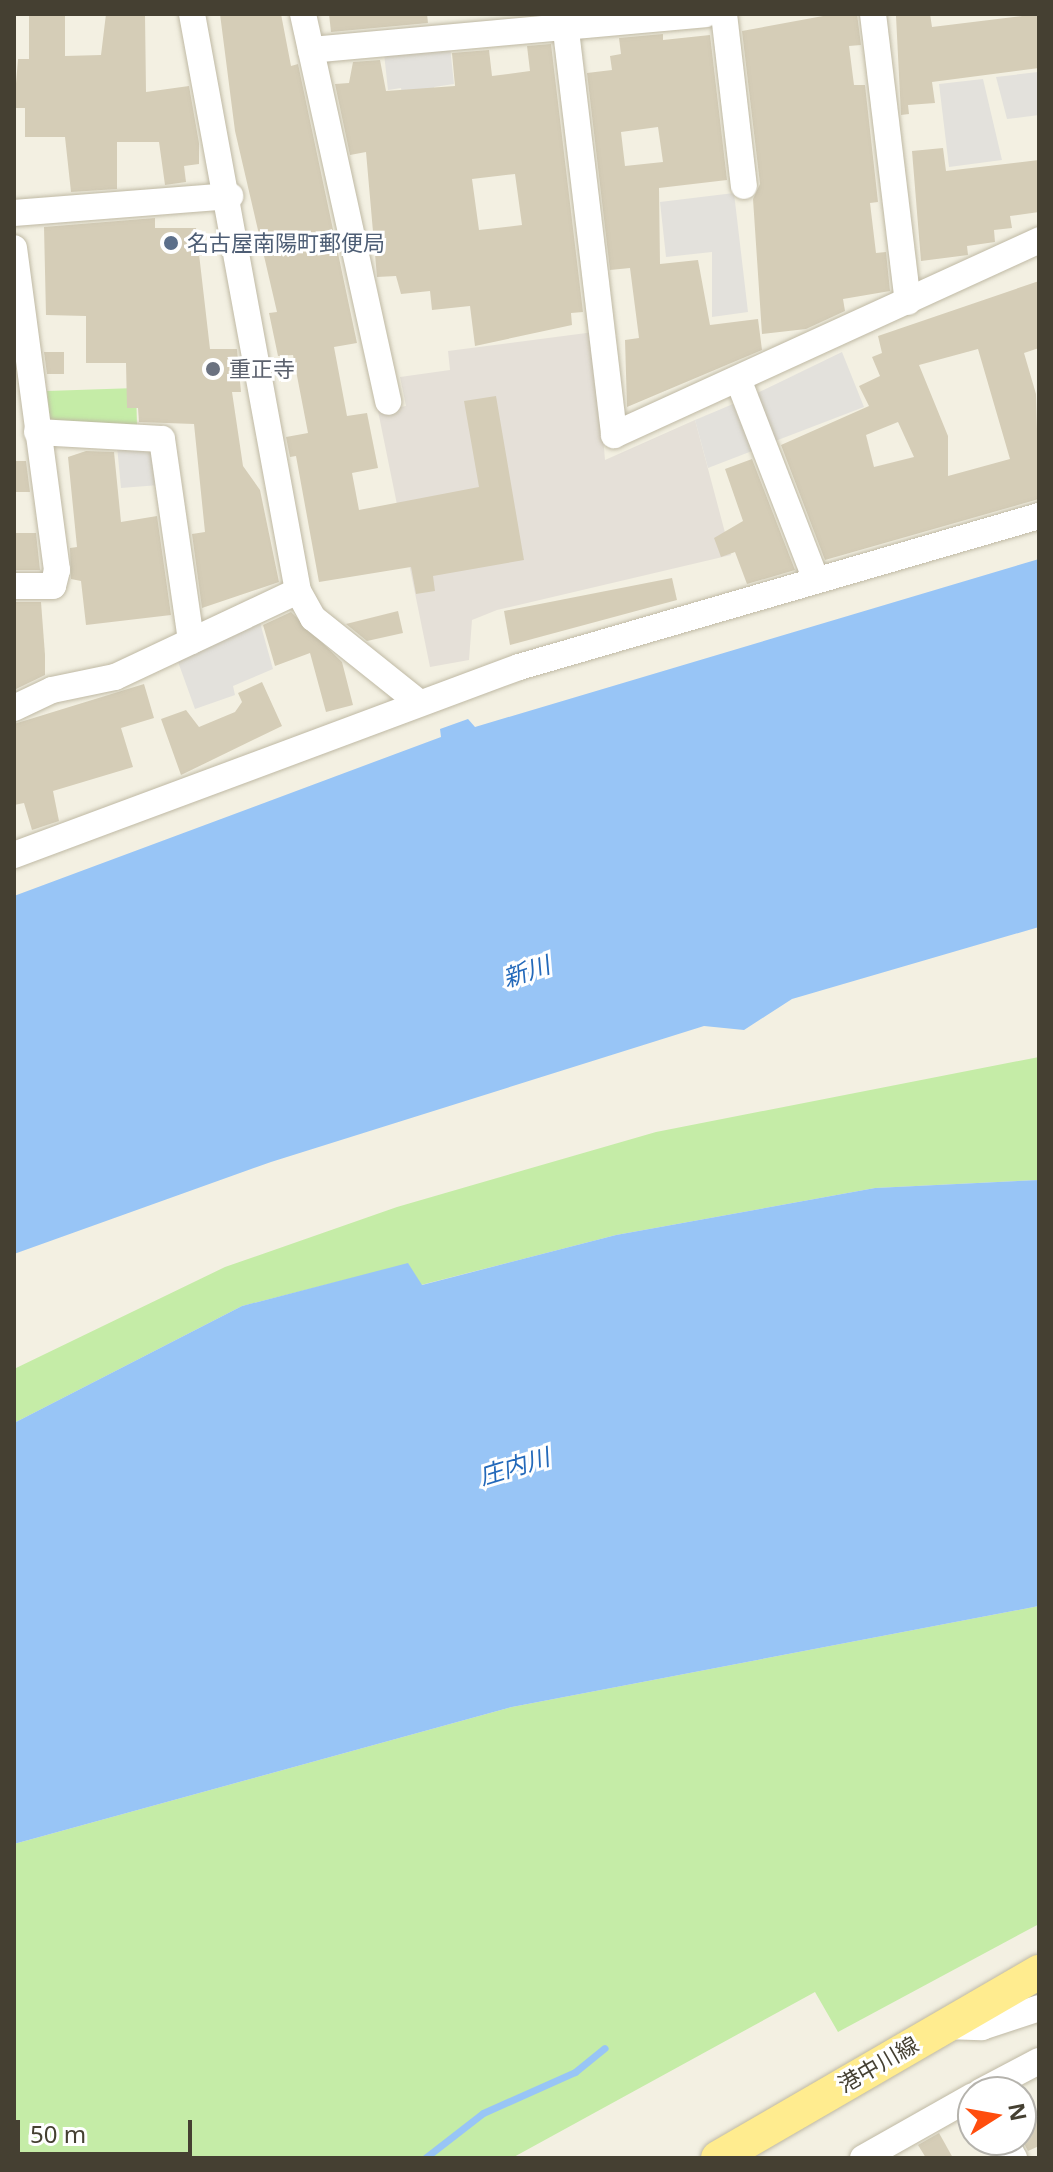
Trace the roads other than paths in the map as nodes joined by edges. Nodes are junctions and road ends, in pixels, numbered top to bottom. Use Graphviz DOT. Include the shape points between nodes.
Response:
graph roads {
  1 [pos="192,14"];
  2 [pos="303,14"];
  3 [pos="705,14"];
  4 [pos="724,14"];
  5 [pos="873,14"];
  6 [pos="565,20"];
  7 [pos="311,50"];
  8 [pos="744,186"];
  9 [pos="230,196"];
  10 [pos="14,213"];
  11 [pos="1039,240"];
  12 [pos="14,248"];
  13 [pos="908,302"];
  14 [pos="738,379"];
  15 [pos="388,402"];
  16 [pos="37,432"];
  17 [pos="1039,516"];
  18 [pos="816,580"];
  19 [pos="14,586"];
  20 [pos="298,591"];
  21 [pos="191,641"];
  22 [pos="417,701"];
  23 [pos="14,708"];
  24 [pos="14,855"];
  25 [pos="1039,1972"];
  26 [pos="1039,2008"];
  27 [pos="944,2026"];
  28 [pos="1039,2061"];
  29 [pos="1010,2076"];
  30 [pos="957,2107"];
  31 [pos="892,2151"];
  32 [pos="718,2158"];
  33 [pos="863,2158"];
  1 -- 9 [label="street"];
  2 -- 7 [label="street"];
  3 -- 6 [label="street"];
  4 -- 8 [label="street"];
  5 -- 13 [label="street"];
  6 -- 7 [label="street"];
  6 -- 14 [label="street" via="614,435"];
  7 -- 15 [label="street"];
  9 -- 10 [label="street"];
  9 -- 20 [label="street"];
  11 -- 13 [label="street"];
  12 -- 16 [label="street"];
  13 -- 14 [label="street"];
  14 -- 18 [label="street"];
  16 -- 19 [label="street" via="57,570 53,586"];
  16 -- 21 [label="street" via="162,439"];
  17 -- 18 [label="street"];
  18 -- 22 [label="street"];
  20 -- 21 [label="street"];
  20 -- 22 [label="street" via="313,618"];
  21 -- 23 [label="street" via="115,677 52,690"];
  22 -- 24 [label="street"];
  25 -- 27 [label="main road, 港中川線"];
  26 -- 27 [label="street" via="982,2027"];
  27 -- 32 [label="main road, 港中川線"];
  28 -- 29 [label="street"];
  30 -- 31 [label="street"];
  31 -- 33 [label="street"];
}
